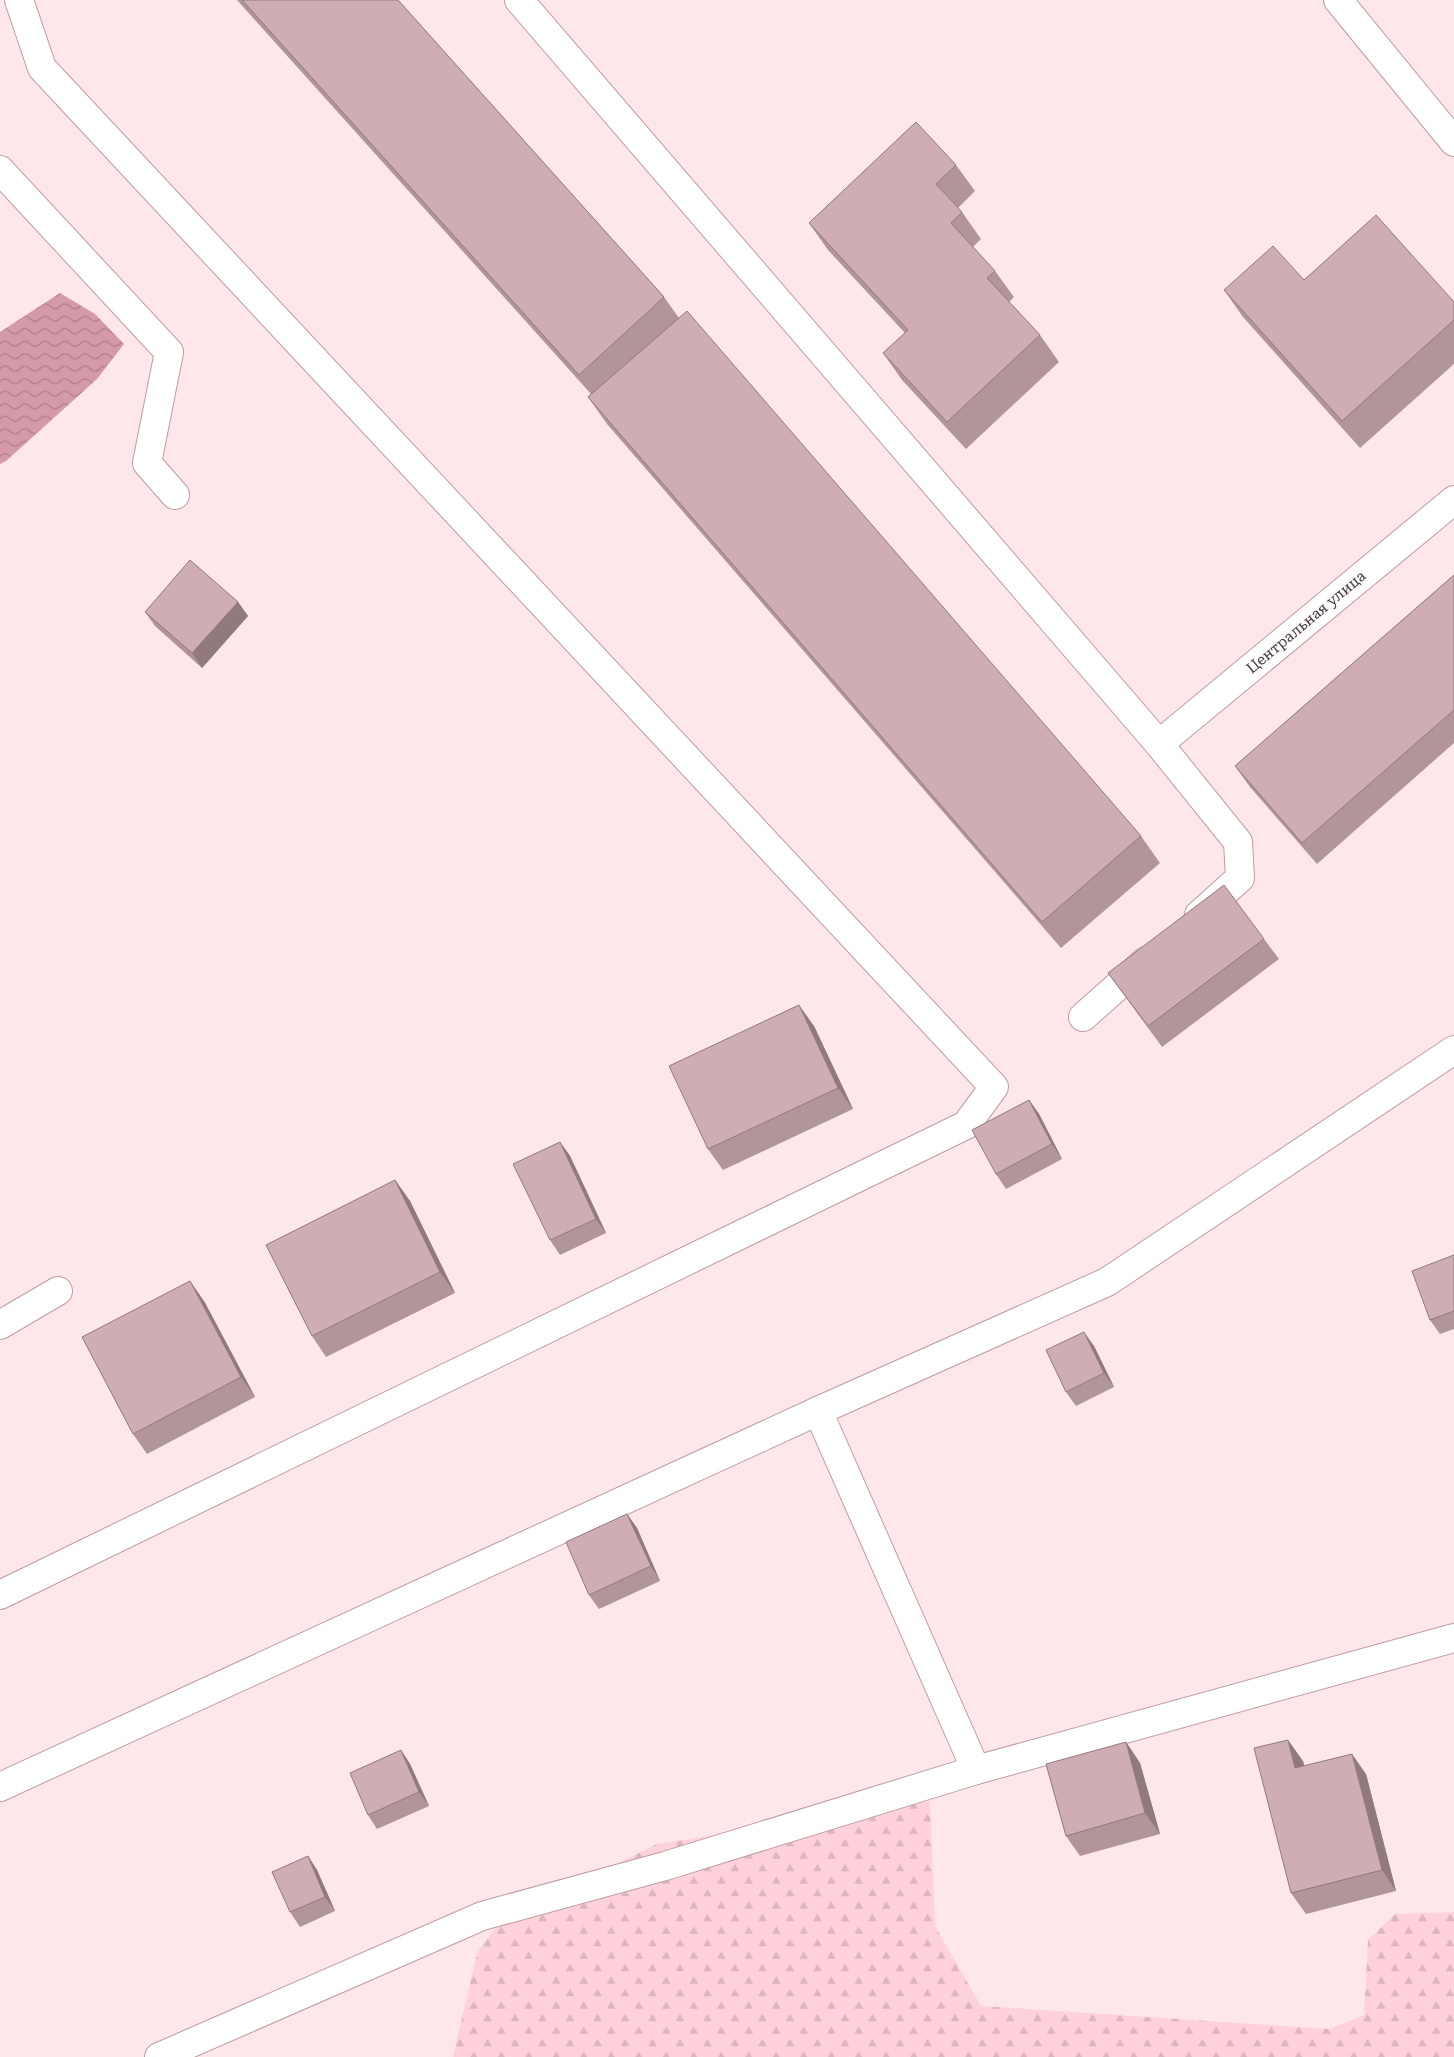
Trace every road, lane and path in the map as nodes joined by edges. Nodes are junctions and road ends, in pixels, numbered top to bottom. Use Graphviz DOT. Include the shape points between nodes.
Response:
graph roads {
  1 [pos="19,0"];
  2 [pos="519,0"];
  3 [pos="1346,4"];
  4 [pos="1454,142"];
  5 [pos="0,170"];
  6 [pos="175,495"];
  7 [pos="1454,500"];
  8 [pos="1159,744"];
  9 [pos="1183,928"];
  10 [pos="1162,947"];
  11 [pos="1083,1016"];
  12 [pos="1454,1050"];
  13 [pos="58,1291"];
  14 [pos="0,1325"];
  15 [pos="818,1411"];
  16 [pos="0,1596"];
  17 [pos="1454,1638"];
  18 [pos="976,1770"];
  19 [pos="0,1787"];
  20 [pos="159,2057"];
  1 -- 16 [label="street" via="42,68 994,1087 966,1126"];
  2 -- 8 [label="street"];
  3 -- 4 [label="street"];
  5 -- 6 [label="street" via="169,352 147,463"];
  7 -- 8 [label="street, Центральная улица"];
  8 -- 9 [label="street" via="1238,842 1240,878"];
  10 -- 11 [label="street"];
  12 -- 15 [label="street" via="1107,1282"];
  13 -- 14 [label="street"];
  15 -- 18 [label="street"];
  15 -- 19 [label="street"];
  17 -- 18 [label="street"];
  18 -- 20 [label="street" via="665,1866 482,1916"];
}
